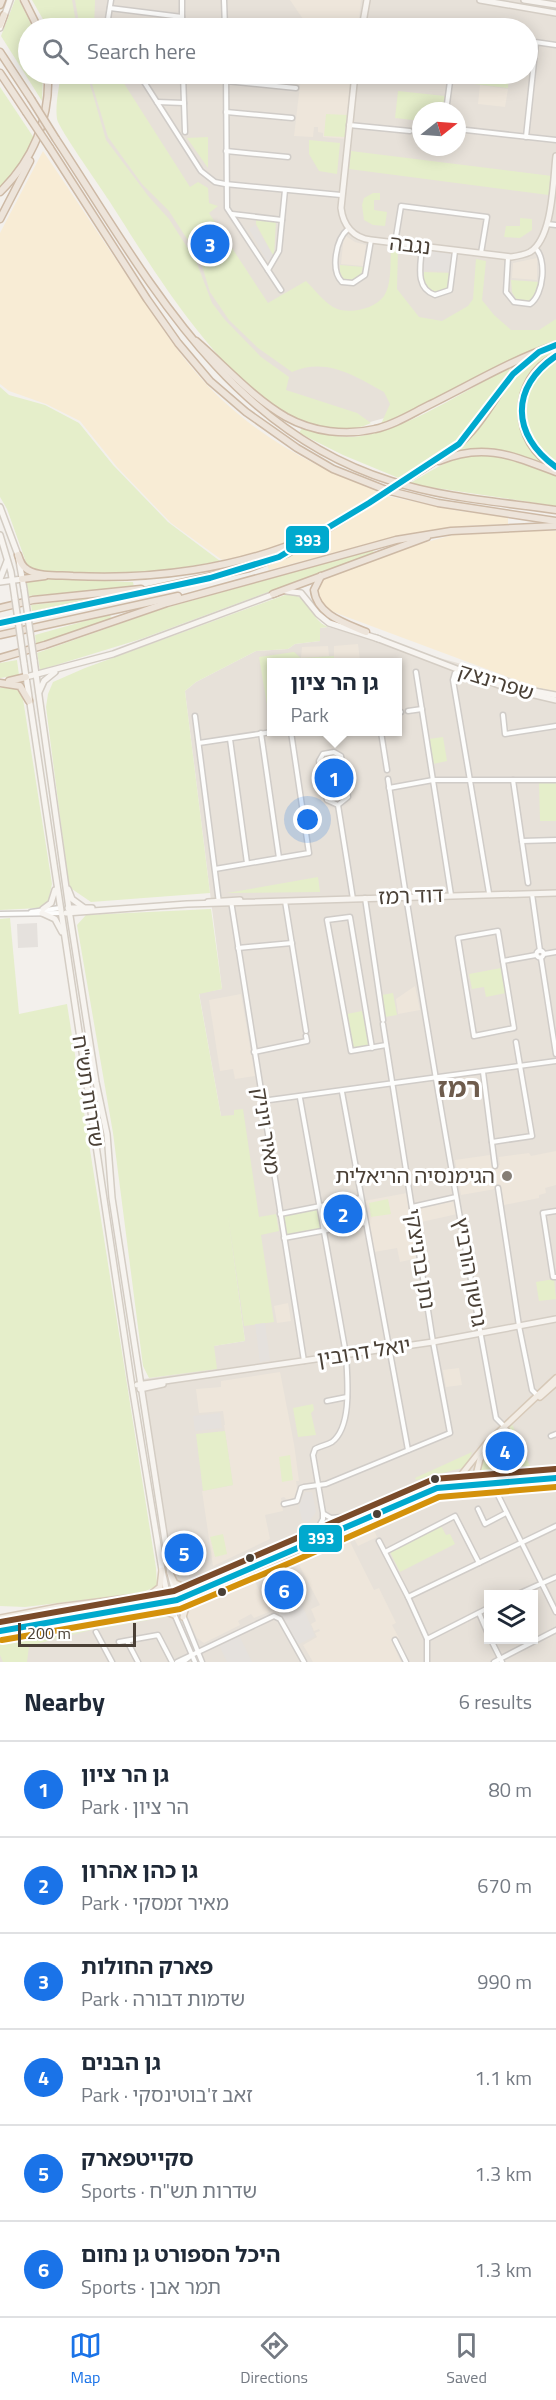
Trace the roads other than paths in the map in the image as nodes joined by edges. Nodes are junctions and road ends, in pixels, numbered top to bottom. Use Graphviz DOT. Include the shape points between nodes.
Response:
graph roads {
  1 [pos="2,0"];
  2 [pos="10,0"];
  3 [pos="24,0"];
  4 [pos="111,0"];
  5 [pos="182,0"];
  6 [pos="224,0"];
  7 [pos="365,0"];
  8 [pos="480,0"];
  9 [pos="524,0"];
  10 [pos="0,5"];
  11 [pos="556,5"];
  12 [pos="110,8"];
  13 [pos="556,14"];
  14 [pos="4,15"];
  15 [pos="182,17"];
  16 [pos="33,18"];
  17 [pos="108,18"];
  18 [pos="225,18"];
  19 [pos="362,18"];
  20 [pos="0,26"];
  21 [pos="538,42"];
  22 [pos="556,45"];
  23 [pos="0,52"];
  24 [pos="0,73"];
  25 [pos="18,80"];
  26 [pos="21,84"];
  27 [pos="48,84"];
  28 [pos="145,84"];
  29 [pos="183,84"];
  30 [pos="226,84"];
  31 [pos="256,84"];
  32 [pos="354,84"];
  33 [pos="450,84"];
  34 [pos="532,84"];
  35 [pos="296,88"];
  36 [pos="157,102"];
  37 [pos="447,102"];
  38 [pos="184,103"];
  39 [pos="226,112"];
  40 [pos="292,118"];
  41 [pos="349,125"];
  42 [pos="410,130"];
  43 [pos="466,130"];
  44 [pos="40,132"];
  45 [pos="185,132"];
  46 [pos="526,137"];
  47 [pos="556,140"];
  48 [pos="226,151"];
  49 [pos="556,156"];
  50 [pos="288,157"];
  51 [pos="225,184"];
  52 [pos="285,190"];
  53 [pos="0,192"];
  54 [pos="341,195"];
  55 [pos="231,214"];
  56 [pos="0,219"];
  57 [pos="282,220"];
  58 [pos="547,224"];
  59 [pos="556,225"];
  60 [pos="348,229"];
  61 [pos="371,240"];
  62 [pos="395,243"];
  63 [pos="422,246"];
  64 [pos="535,248"];
  65 [pos="455,250"];
  66 [pos="481,253"];
  67 [pos="508,256"];
  68 [pos="267,270"];
  69 [pos="281,290"];
  70 [pos="180,326"];
  71 [pos="556,345"];
  72 [pos="542,350"];
  73 [pos="556,356"];
  74 [pos="425,467"];
  75 [pos="556,470"];
  76 [pos="0,507"];
  77 [pos="556,510"];
  78 [pos="556,521"];
  79 [pos="334,525"];
  80 [pos="556,526"];
  81 [pos="451,531"];
  82 [pos="0,535"];
  83 [pos="18,555"];
  84 [pos="7,556"];
  85 [pos="328,573"];
  86 [pos="52,575"];
  87 [pos="12,579"];
  88 [pos="22,579"];
  89 [pos="0,580"];
  90 [pos="183,583"];
  91 [pos="225,586"];
  92 [pos="273,594"];
  93 [pos="0,608"];
  94 [pos="0,623"];
  95 [pos="366,632"];
  96 [pos="0,635"];
  97 [pos="379,639"];
  98 [pos="0,658"];
  99 [pos="438,662"];
  100 [pos="65,668"];
  101 [pos="460,671"];
  102 [pos="416,672"];
  103 [pos="36,676"];
  104 [pos="26,677"];
  105 [pos="0,683"];
  106 [pos="556,695"];
  107 [pos="556,700"];
  108 [pos="29,701"];
  109 [pos="39,703"];
  110 [pos="422,709"];
  111 [pos="408,711"];
  112 [pos="502,715"];
  113 [pos="195,716"];
  114 [pos="556,726"];
  115 [pos="267,732"];
  116 [pos="261,733"];
  117 [pos="292,736"];
  118 [pos="382,736"];
  119 [pos="230,739"];
  120 [pos="199,743"];
  121 [pos="387,770"];
  122 [pos="388,779"];
  123 [pos="433,780"];
  124 [pos="470,780"];
  125 [pos="513,780"];
  126 [pos="556,780"];
  127 [pos="389,788"];
  128 [pos="338,805"];
  129 [pos="556,840"];
  130 [pos="522,842"];
  131 [pos="279,858"];
  132 [pos="247,863"];
  133 [pos="215,869"];
  134 [pos="64,880"];
  135 [pos="56,882"];
  136 [pos="528,883"];
  137 [pos="556,892"];
  138 [pos="489,893"];
  139 [pos="532,894"];
  140 [pos="450,895"];
  141 [pos="405,896"];
  142 [pos="365,898"];
  143 [pos="353,899"];
  144 [pos="285,901"];
  145 [pos="219,902"];
  146 [pos="231,902"];
  147 [pos="84,908"];
  148 [pos="104,909"];
  149 [pos="61,910"];
  150 [pos="69,910"];
  151 [pos="43,911"];
  152 [pos="78,912"];
  153 [pos="0,914"];
  154 [pos="72,929"];
  155 [pos="65,937"];
  156 [pos="291,943"];
  157 [pos="238,948"];
  158 [pos="556,952"];
  159 [pos="540,954"];
  160 [pos="503,961"];
  161 [pos="556,1014"];
  162 [pos="550,1015"];
  163 [pos="516,1042"];
  164 [pos="386,1045"];
  165 [pos="372,1048"];
  166 [pos="254,1052"];
  167 [pos="556,1054"];
  168 [pos="556,1061"];
  169 [pos="520,1066"];
  170 [pos="483,1072"];
  171 [pos="436,1078"];
  172 [pos="392,1085"];
  173 [pos="342,1092"];
  174 [pos="300,1098"];
  175 [pos="262,1101"];
  176 [pos="492,1142"];
  177 [pos="495,1166"];
  178 [pos="498,1188"];
  179 [pos="456,1197"];
  180 [pos="361,1198"];
  181 [pos="319,1205"];
  182 [pos="412,1207"];
  183 [pos="556,1211"];
  184 [pos="280,1214"];
  185 [pos="365,1223"];
  186 [pos="324,1230"];
  187 [pos="284,1238"];
  188 [pos="556,1276"];
  189 [pos="556,1318"];
  190 [pos="519,1326"];
  191 [pos="481,1333"];
  192 [pos="433,1342"];
  193 [pos="390,1348"];
  194 [pos="346,1354"];
  195 [pos="304,1361"];
  196 [pos="137,1364"];
  197 [pos="556,1378"];
  198 [pos="556,1383"];
  199 [pos="154,1384"];
  200 [pos="141,1386"];
  201 [pos="133,1388"];
  202 [pos="537,1395"];
  203 [pos="347,1397"];
  204 [pos="327,1401"];
  205 [pos="144,1406"];
  206 [pos="505,1427"];
  207 [pos="408,1450"];
  208 [pos="475,1457"];
  209 [pos="556,1471"];
  210 [pos="556,1478"];
  211 [pos="458,1479"];
  212 [pos="493,1479"];
  213 [pos="474,1480"];
  214 [pos="319,1485"];
  215 [pos="284,1504"];
  216 [pos="478,1509"];
  217 [pos="323,1513"];
  218 [pos="506,1513"];
  219 [pos="351,1515"];
  220 [pos="556,1526"];
  221 [pos="317,1530"];
  222 [pos="380,1541"];
  223 [pos="522,1543"];
  224 [pos="385,1552"];
  225 [pos="480,1563"];
  226 [pos="162,1570"];
  227 [pos="170,1573"];
  228 [pos="556,1577"];
  229 [pos="542,1583"];
  230 [pos="189,1587"];
  231 [pos="527,1590"];
  232 [pos="174,1591"];
  233 [pos="167,1593"];
  234 [pos="197,1593"];
  235 [pos="149,1595"];
  236 [pos="408,1597"];
  237 [pos="177,1599"];
  238 [pos="169,1602"];
  239 [pos="149,1606"];
  240 [pos="484,1610"];
  241 [pos="556,1612"];
  242 [pos="478,1613"];
  243 [pos="174,1614"];
  244 [pos="183,1617"];
  245 [pos="1,1618"];
  246 [pos="484,1624"];
  247 [pos="556,1630"];
  248 [pos="0,1631"];
  249 [pos="96,1632"];
  250 [pos="427,1639"];
  251 [pos="395,1640"];
  252 [pos="127,1641"];
  253 [pos="119,1642"];
  254 [pos="493,1644"];
  255 [pos="197,1653"];
  256 [pos="192,1656"];
  257 [pos="502,1660"];
  258 [pos="112,1662"];
  259 [pos="138,1662"];
  260 [pos="174,1662"];
  261 [pos="183,1662"];
  262 [pos="195,1662"];
  263 [pos="202,1662"];
  264 [pos="304,1662"];
  265 [pos="406,1662"];
  266 [pos="427,1662"];
  267 [pos="494,1662"];
  1 -- 10 [label="highway"];
  2 -- 14 [label="main road"];
  3 -- 16 [label="highway"];
  4 -- 12 [label="street"];
  5 -- 15 [label="street"];
  6 -- 18 [label="street"];
  7 -- 19 [label="main road"];
  8 -- 13 [label="main road"];
  9 -- 11 [label="main road"];
  12 -- 15 [label="street"];
  12 -- 17 [label="street"];
  14 -- 20 [label="highway"];
  21 -- 22 [label="street"];
  23 -- 25 [label="highway, bridge"];
  24 -- 78 [label="highway, bridge" via="178,343 210,381 246,412 333,469 386,490 438,503"];
  26 -- 70 [label="highway, bridge"];
  27 -- 44 [label="highway"];
  28 -- 36 [label="street"];
  29 -- 38 [label="street"];
  30 -- 39 [label="street"];
  31 -- 35 [label="street"];
  32 -- 41 [label="main road"];
  33 -- 37 [label="street"];
  34 -- 46 [label="street"];
  36 -- 38 [label="street"];
  36 -- 51 [label="street" via="204,176"];
  38 -- 45 [label="street"];
  39 -- 40 [label="street"];
  39 -- 48 [label="street"];
  41 -- 42 [label="street"];
  41 -- 54 [label="main road"];
  43 -- 46 [label="street"];
  44 -- 53 [label="highway" via="24,164"];
  44 -- 56 [label="highway"];
  46 -- 47 [label="street"];
  48 -- 50 [label="street"];
  48 -- 51 [label="street"];
  49 -- 58 [label="main road"];
  51 -- 52 [label="street"];
  51 -- 55 [label="street"];
  52 -- 54 [label="street"];
  52 -- 57 [label="street"];
  54 -- 60 [label="main road" via="341,214"];
  55 -- 57 [label="street"];
  55 -- 68 [label="street"];
  57 -- 68 [label="street" via="279,251"];
  58 -- 59 [label="street"];
  58 -- 64 [label="main road"];
  60 -- 61 [label="main road, נגבה"];
  60 -- 61 [label="street" via="340,237 336,265 342,282 353,283 365,275"];
  61 -- 62 [label="main road, נגבה"];
  62 -- 63 [label="main road, נגבה"];
  62 -- 66 [label="street" via="401,206 487,217"];
  63 -- 65 [label="main road, נגבה"];
  63 -- 65 [label="street" via="421,284 435,296 450,290"];
  64 -- 67 [label="main road, נגבה"];
  64 -- 67 [label="street" via="541,257 541,287 530,304 514,302 506,292"];
  65 -- 66 [label="main road, נגבה"];
  66 -- 67 [label="main road, נגבה"];
  68 -- 69 [label="street"];
  70 -- 72 [label="highway" via="278,411 298,422 336,432 374,429 396,421"];
  70 -- 77 [label="highway" via="226,378 258,406 301,438 341,460 414,488"];
  71 -- 72 [label="highway"];
  72 -- 74 [label="highway" via="509,377 469,434"];
  73 -- 75 [label="highway" via="541,365 530,380 521,413 532,447"];
  74 -- 75 [label="highway" via="460,453 480,451 507,454"];
  74 -- 79 [label="highway, bridge"];
  76 -- 83 [label="main road"];
  79 -- 86 [label="highway" via="266,554 188,570 118,578"];
  79 -- 90 [label="highway" via="279,557"];
  80 -- 81 [label="highway"];
  81 -- 85 [label="highway"];
  81 -- 91 [label="highway" via="396,540"];
  82 -- 84 [label="main road, שדרות תש\"ח"];
  83 -- 86 [label="highway" via="22,566 30,571"];
  83 -- 88 [label="main road"];
  84 -- 87 [label="main road, שדרות תש\"ח"];
  84 -- 89 [label="main road"];
  85 -- 92 [label="highway"];
  85 -- 95 [label="highway" via="315,585 317,602 338,620"];
  86 -- 88 [label="highway"];
  87 -- 88 [label="main road"];
  87 -- 89 [label="main road"];
  87 -- 104 [label="main road, שדרות תש\"ח, bridge"];
  88 -- 103 [label="main road, שדרות תש\"ח, bridge"];
  90 -- 93 [label="highway" via="33,600"];
  90 -- 94 [label="highway"];
  91 -- 96 [label="highway"];
  91 -- 98 [label="highway"];
  92 -- 97 [label="main road, שפרינצק" via="291,590 301,593 324,619"];
  92 -- 100 [label="main road"];
  95 -- 97 [label="main road, שפרינצק"];
  97 -- 99 [label="main road, שפרינצק"];
  99 -- 101 [label="main road, שפרינצק"];
  99 -- 106 [label="main road, שפרינצק" via="523,689"];
  100 -- 103 [label="main road"];
  100 -- 109 [label="main road" via="45,681"];
  101 -- 107 [label="main road, שפרינצק" via="509,689"];
  101 -- 124 [label="street" via="453,680"];
  102 -- 110 [label="street"];
  103 -- 104 [label="main road"];
  103 -- 109 [label="main road, שדרות תש\"ח"];
  104 -- 105 [label="highway"];
  104 -- 108 [label="main road, שדרות תש\"ח"];
  105 -- 108 [label="highway" via="20,686"];
  106 -- 107 [label="main road"];
  108 -- 135 [label="main road, שדרות תש\"ח"];
  109 -- 134 [label="main road, שדרות תש\"ח"];
  110 -- 111 [label="street"];
  110 -- 123 [label="street"];
  112 -- 114 [label="street" via="505,734"];
  113 -- 120 [label="street"];
  115 -- 116 [label="street"];
  116 -- 119 [label="street"];
  116 -- 131 [label="street"];
  117 -- 131 [label="street" via="309,853"];
  118 -- 121 [label="street"];
  119 -- 120 [label="street"];
  119 -- 132 [label="street"];
  120 -- 133 [label="street"];
  122 -- 127 [label="street, גרשון הורביץ"];
  123 -- 124 [label="street"];
  123 -- 127 [label="street"];
  123 -- 140 [label="street"];
  124 -- 125 [label="street"];
  124 -- 138 [label="street"];
  125 -- 126 [label="street"];
  125 -- 130 [label="street"];
  127 -- 141 [label="street, גרשון הורביץ"];
  128 -- 128 [label="street" via="348,797 341,756 334,752 323,754 319,761 327,800"];
  128 -- 143 [label="street"];
  129 -- 130 [label="street"];
  130 -- 136 [label="street"];
  131 -- 132 [label="street"];
  132 -- 133 [label="street"];
  133 -- 145 [label="street"];
  134 -- 147 [label="main road" via="72,899"];
  134 -- 150 [label="main road, שדרות תש\"ח"];
  135 -- 149 [label="main road, שדרות תש\"ח"];
  135 -- 151 [label="main road" via="51,903"];
  137 -- 139 [label="main road, דוד רמז"];
  138 -- 139 [label="main road, דוד רמז"];
  138 -- 140 [label="main road, דוד רמז"];
  139 -- 159 [label="street"];
  140 -- 141 [label="main road, דוד רמז"];
  141 -- 142 [label="main road, דוד רמז"];
  141 -- 171 [label="street, גרשון הורביץ"];
  142 -- 143 [label="main road, דוד רמז"];
  142 -- 164 [label="street, נתן ברניצקי"];
  143 -- 144 [label="main road, דוד רמז"];
  144 -- 146 [label="main road, דוד רמז"];
  144 -- 156 [label="street"];
  145 -- 146 [label="main road, דוד רמז"];
  145 -- 148 [label="main road, דוד רמז"];
  146 -- 157 [label="street, מאיר ויניק"];
  147 -- 148 [label="main road, דוד רמז"];
  147 -- 150 [label="main road, דוד רמז"];
  148 -- 152 [label="main road, דוד רמז"];
  149 -- 150 [label="main road, דוד רמז"];
  149 -- 151 [label="street, דוד רמז"];
  149 -- 155 [label="main road, שדרות תש\"ח"];
  150 -- 152 [label="main road, דוד רמז"];
  150 -- 154 [label="main road, שדרות תש\"ח"];
  151 -- 153 [label="street, דוד רמז"];
  151 -- 155 [label="main road" via="55,919"];
  152 -- 154 [label="main road"];
  154 -- 196 [label="main road, שדרות תש\"ח" via="107,1134 112,1198"];
  155 -- 201 [label="main road, שדרות תש\"ח"];
  156 -- 157 [label="street"];
  156 -- 166 [label="street" via="307,1041"];
  157 -- 166 [label="street, מאיר ויניק"];
  158 -- 159 [label="street"];
  159 -- 160 [label="street"];
  159 -- 162 [label="street"];
  160 -- 160 [label="street" via="498,931 458,938 474,1036 514,1028"];
  161 -- 162 [label="street"];
  162 -- 167 [label="street"];
  163 -- 169 [label="street"];
  164 -- 165 [label="street"];
  164 -- 172 [label="street, נתן ברניצקי"];
  165 -- 165 [label="street" via="350,917 327,920 351,1052"];
  166 -- 175 [label="street, מאיר ויניק"];
  168 -- 169 [label="street"];
  169 -- 170 [label="street"];
  169 -- 176 [label="street" via="532,1136"];
  170 -- 171 [label="street"];
  170 -- 176 [label="street"];
  171 -- 172 [label="street"];
  171 -- 179 [label="street, גרשון הורביץ"];
  172 -- 173 [label="street"];
  172 -- 182 [label="street, נתן ברניצקי"];
  173 -- 174 [label="street"];
  173 -- 180 [label="street"];
  174 -- 175 [label="street"];
  174 -- 181 [label="street"];
  175 -- 184 [label="street, מאיר ויניק"];
  176 -- 177 [label="street"];
  178 -- 190 [label="street"];
  179 -- 182 [label="street"];
  179 -- 191 [label="street, גרשון הורביץ"];
  180 -- 181 [label="street"];
  180 -- 185 [label="street"];
  181 -- 184 [label="street"];
  181 -- 186 [label="street"];
  182 -- 192 [label="street, נתן ברניצקי"];
  183 -- 188 [label="street" via="543,1213"];
  184 -- 187 [label="street, מאיר ויניק"];
  185 -- 186 [label="street"];
  185 -- 193 [label="street"];
  186 -- 187 [label="street"];
  186 -- 194 [label="street"];
  187 -- 195 [label="street, מאיר ויניק"];
  189 -- 190 [label="main road, יואל דרובין"];
  190 -- 191 [label="main road, יואל דרובין"];
  190 -- 202 [label="street" via="532,1390"];
  191 -- 192 [label="main road, יואל דרובין"];
  191 -- 206 [label="street, גרשון הורביץ" via="496,1418"];
  192 -- 193 [label="main road, יואל דרובין"];
  192 -- 207 [label="street, נתן ברניצקי" via="450,1433"];
  193 -- 194 [label="main road, יואל דרובין"];
  193 -- 207 [label="street"];
  194 -- 195 [label="main road, יואל דרובין"];
  194 -- 203 [label="street"];
  195 -- 199 [label="main road, יואל דרובין"];
  196 -- 199 [label="main road"];
  196 -- 200 [label="main road, שדרות תש\"ח"];
  197 -- 202 [label="main road"];
  198 -- 213 [label="main road" via="487,1449"];
  199 -- 200 [label="main road, יואל דרובין"];
  199 -- 205 [label="main road" via="147,1392"];
  200 -- 201 [label="main road, יואל דרובין"];
  200 -- 205 [label="main road, שדרות תש\"ח"];
  201 -- 226 [label="main road, שדרות תש\"ח"];
  202 -- 206 [label="main road"];
  203 -- 204 [label="street"];
  203 -- 214 [label="street" via="341,1430 331,1443 315,1449 313,1455"];
  205 -- 227 [label="main road, שדרות תש\"ח"];
  206 -- 208 [label="main road"];
  207 -- 214 [label="street"];
  208 -- 211 [label="main road"];
  208 -- 213 [label="main road" via="471,1467"];
  209 -- 212 [label="main road"];
  210 -- 212 [label="main road"];
  211 -- 213 [label="main road"];
  211 -- 219 [label="main road" via="416,1486"];
  212 -- 213 [label="main road"];
  212 -- 218 [label="street"];
  213 -- 234 [label="main road" via="421,1493"];
  214 -- 215 [label="street" via="304,1486 297,1501"];
  214 -- 217 [label="street"];
  216 -- 218 [label="street" via="484,1524"];
  217 -- 219 [label="street" via="334,1519"];
  217 -- 221 [label="street"];
  218 -- 223 [label="street"];
  219 -- 221 [label="main road"];
  220 -- 223 [label="street"];
  221 -- 230 [label="main road"];
  222 -- 224 [label="street"];
  223 -- 225 [label="street"];
  223 -- 229 [label="street"];
  224 -- 225 [label="street" via="455,1516"];
  224 -- 236 [label="street"];
  225 -- 236 [label="street"];
  226 -- 233 [label="main road, שדרות תש\"ח"];
  226 -- 235 [label="main road" via="160,1587"];
  227 -- 230 [label="main road" via="177,1586"];
  227 -- 232 [label="main road, שדרות תש\"ח"];
  228 -- 229 [label="street"];
  229 -- 231 [label="street"];
  229 -- 241 [label="street"];
  230 -- 232 [label="main road"];
  232 -- 233 [label="main road"];
  232 -- 237 [label="main road, שדרות תש\"ח"];
  233 -- 235 [label="main road"];
  233 -- 238 [label="main road, שדרות תש\"ח"];
  234 -- 237 [label="main road"];
  234 -- 244 [label="main road" via="189,1598"];
  235 -- 245 [label="main road"];
  236 -- 250 [label="street"];
  237 -- 238 [label="main road"];
  237 -- 244 [label="street"];
  238 -- 239 [label="main road"];
  238 -- 243 [label="street"];
  239 -- 243 [label="main road"];
  239 -- 248 [label="main road"];
  240 -- 242 [label="street"];
  242 -- 246 [label="street"];
  242 -- 250 [label="street"];
  243 -- 256 [label="street"];
  244 -- 255 [label="street"];
  247 -- 257 [label="street"];
  249 -- 258 [label="street"];
  250 -- 266 [label="street"];
  251 -- 265 [label="street"];
  252 -- 253 [label="street"];
  252 -- 259 [label="street"];
  252 -- 260 [label="street" via="158,1635"];
  254 -- 257 [label="street"];
  255 -- 256 [label="street"];
  255 -- 263 [label="street"];
  255 -- 264 [label="street" via="277,1617"];
  256 -- 260 [label="street"];
  256 -- 261 [label="street"];
  256 -- 262 [label="street"];
  257 -- 267 [label="street"];
}
